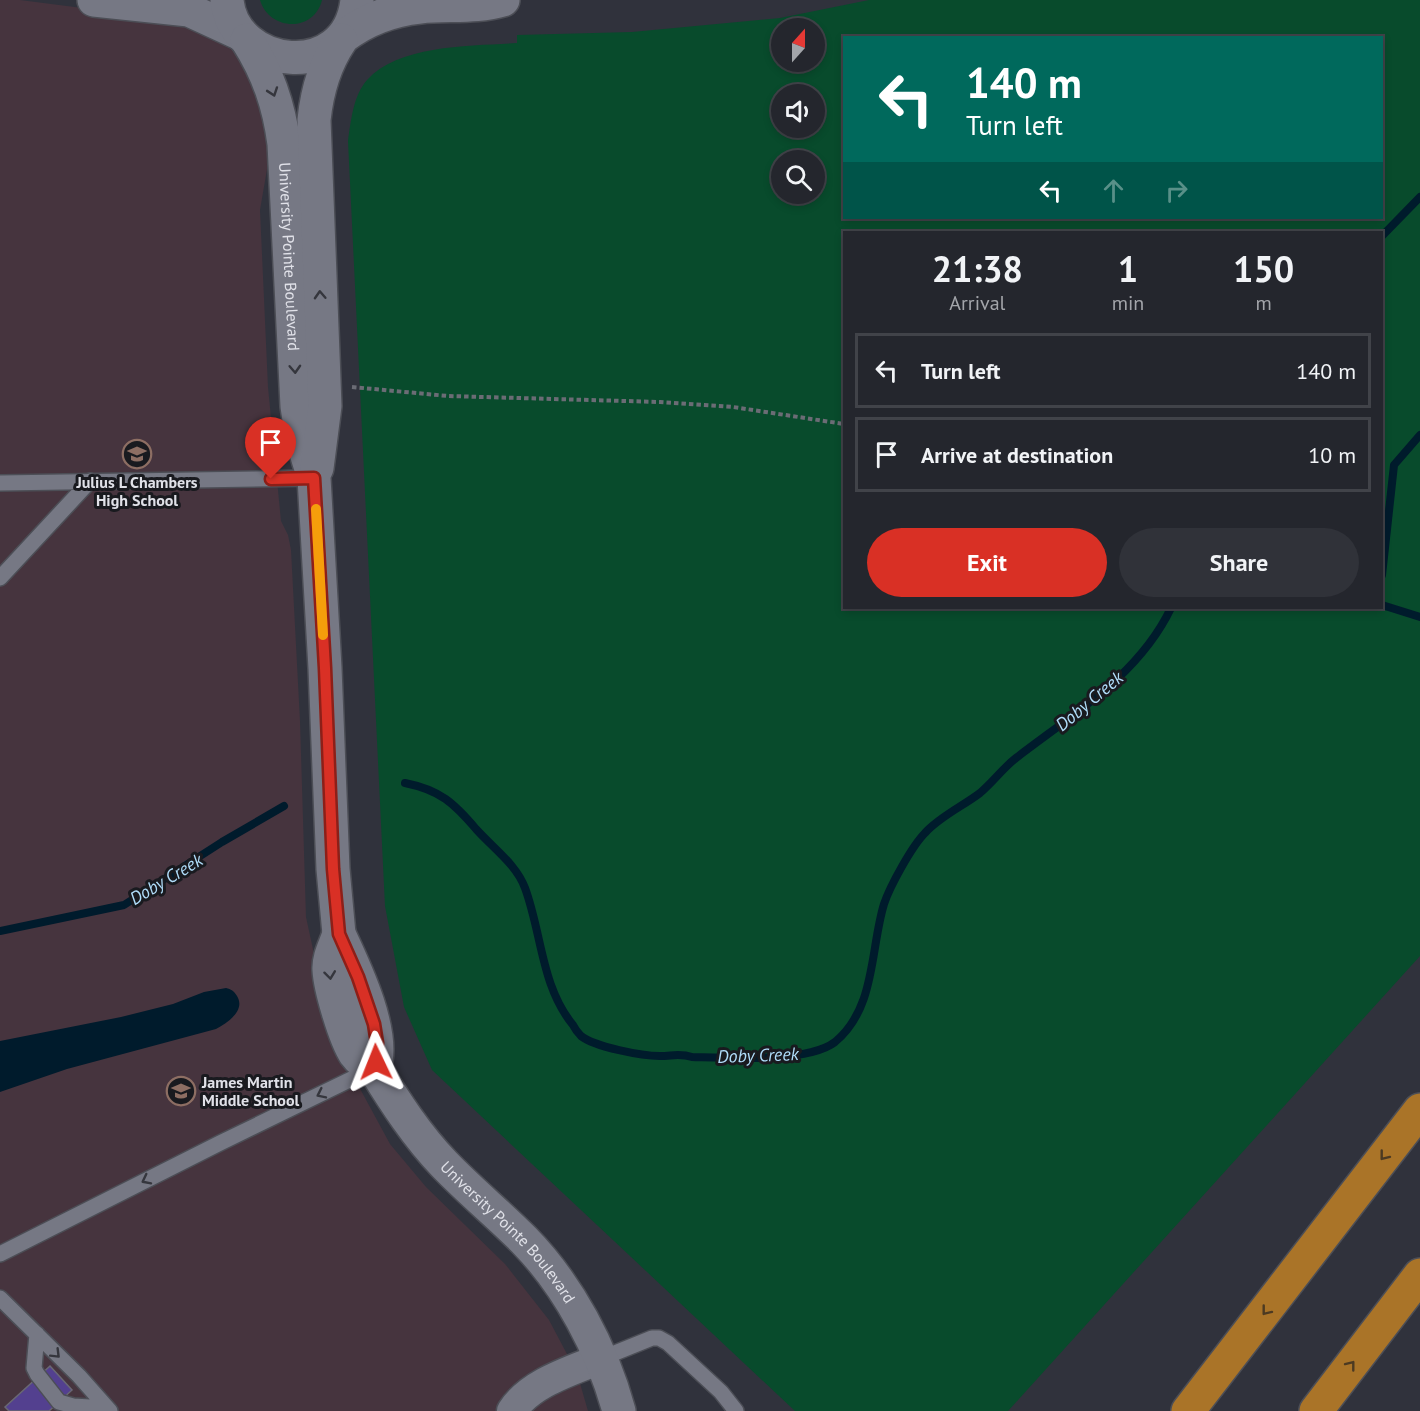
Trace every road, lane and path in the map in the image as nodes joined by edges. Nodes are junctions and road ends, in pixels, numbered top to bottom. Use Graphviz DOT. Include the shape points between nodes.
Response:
graph roads {
  1 [pos="94,0"];
  2 [pos="227,0"];
  3 [pos="357,0"];
  4 [pos="503,0"];
  5 [pos="244,37"];
  6 [pos="342,39"];
  7 [pos="324,387"];
  8 [pos="843,424"];
  9 [pos="314,478"];
  10 [pos="90,481"];
  11 [pos="0,483"];
  12 [pos="0,578"];
  13 [pos="374,1068"];
  14 [pos="1420,1110"];
  15 [pos="0,1254"];
  16 [pos="1420,1275"];
  17 [pos="0,1298"];
  18 [pos="37,1334"];
  19 [pos="600,1359"];
  20 [pos="108,1410"];
  21 [pos="512,1411"];
  22 [pos="619,1411"];
  23 [pos="736,1411"];
  24 [pos="1188,1411"];
  25 [pos="1316,1411"];
  1 -- 5 [label="street" via="189,10"];
  2 -- 5 [label="street, University Pointe Boulevard" via="229,12"];
  3 -- 6 [label="street, University Pointe Boulevard"];
  4 -- 6 [label="street" via="408,9 371,20"];
  5 -- 6 [label="street" via="264,51 290,57 321,53"];
  5 -- 9 [label="street, University Pointe Boulevard, one-way" via="270,82 281,120 297,406"];
  7 -- 6 [label="street, University Pointe Boulevard, one-way" via="314,128 320,81"];
  7 -- 8 [label="path" via="733,407"];
  7 -- 9 [label="street, University Pointe Boulevard" via="322,441"];
  9 -- 10 [label="lane"];
  9 -- 13 [label="street, University Pointe Boulevard" via="339,934 374,1024"];
  10 -- 11 [label="lane"];
  10 -- 12 [label="lane"];
  13 -- 15 [label="lane, one-way"];
  13 -- 19 [label="street, University Pointe Boulevard" via="416,1131 443,1163 540,1258 577,1310"];
  14 -- 24 [label="highway, one-way"];
  25 -- 16 [label="highway, one-way"];
  17 -- 18 [label="lane"];
  18 -- 20 [label="lane, one-way"];
  18 -- 20 [label="lane" via="34,1368 59,1402"];
  19 -- 21 [label="street" via="539,1387"];
  19 -- 22 [label="street, University Pointe Boulevard"];
  19 -- 23 [label="lane" via="659,1338 721,1392"];
}
